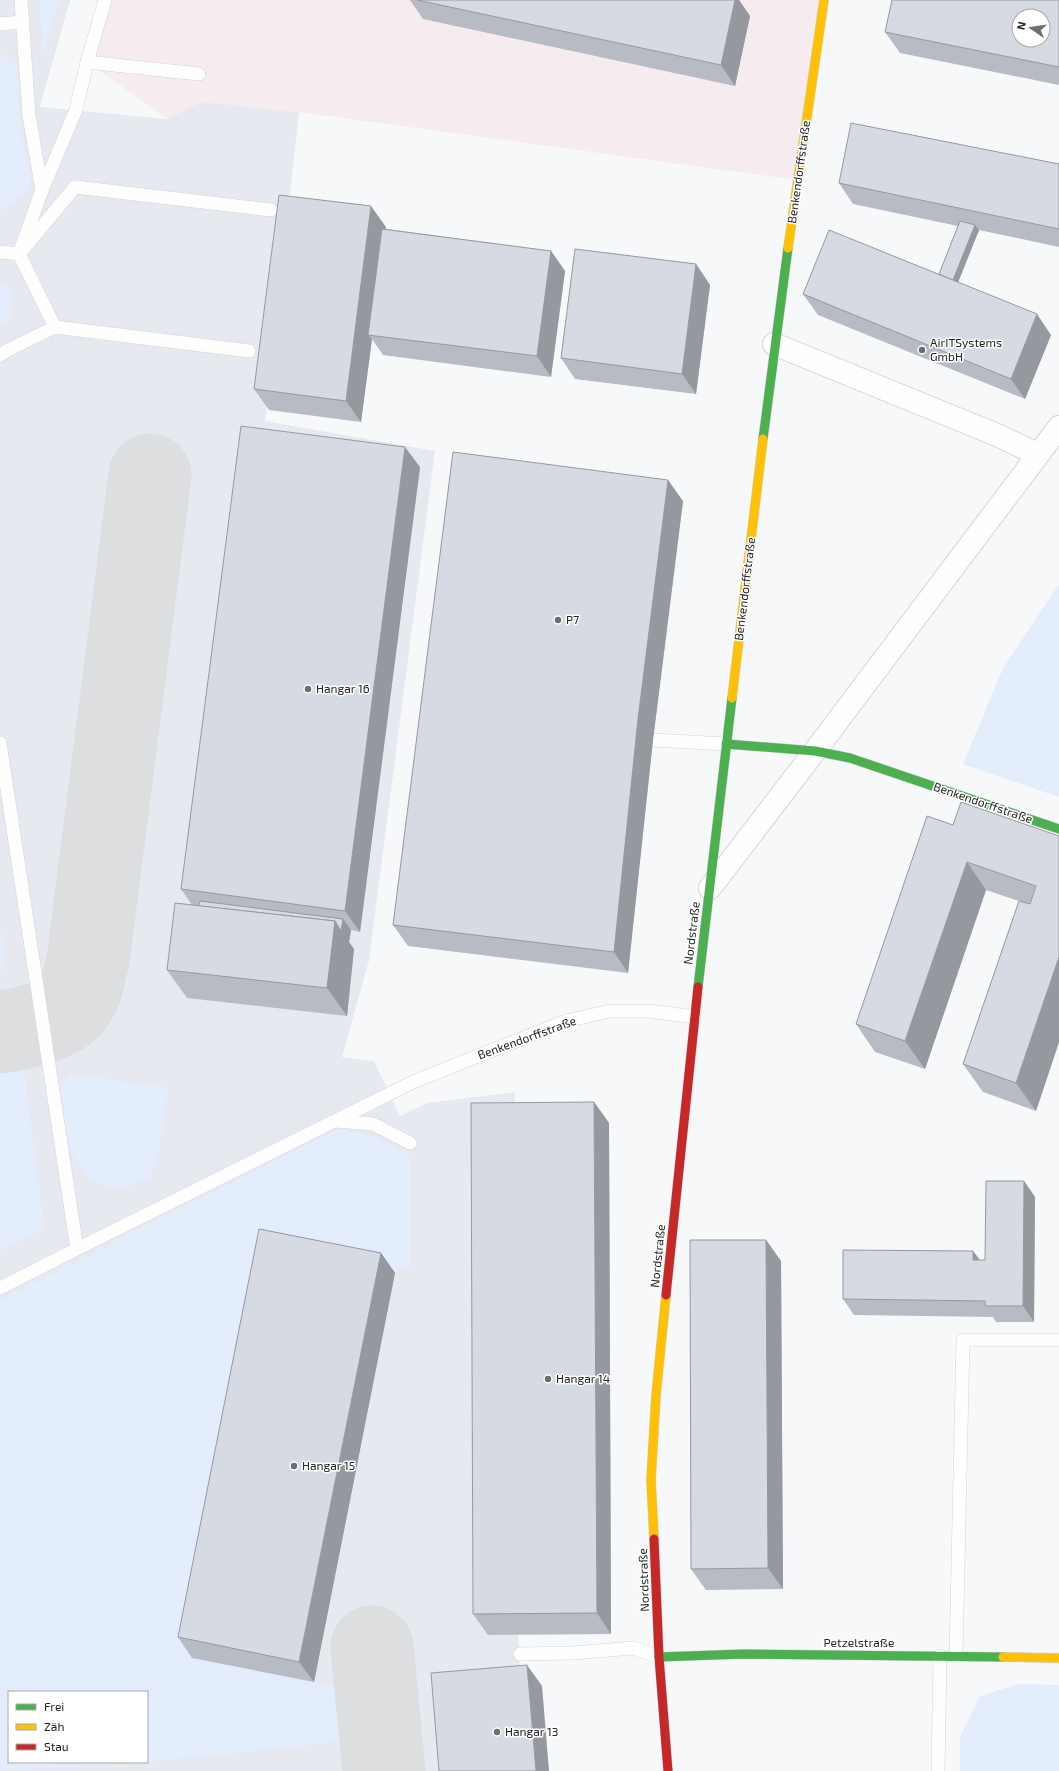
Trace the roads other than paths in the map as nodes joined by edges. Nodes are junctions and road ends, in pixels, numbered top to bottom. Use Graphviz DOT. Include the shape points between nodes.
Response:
graph roads {
  1 [pos="21,0"];
  2 [pos="105,0"];
  3 [pos="824,0"];
  4 [pos="22,22"];
  5 [pos="0,24"];
  6 [pos="87,62"];
  7 [pos="199,74"];
  8 [pos="42,190"];
  9 [pos="271,210"];
  10 [pos="0,252"];
  11 [pos="19,254"];
  12 [pos="55,327"];
  13 [pos="774,344"];
  14 [pos="249,351"];
  15 [pos="0,355"];
  16 [pos="1059,427"];
  17 [pos="1037,454"];
  18 [pos="653,740"];
  19 [pos="0,743"];
  20 [pos="726,744"];
  21 [pos="815,751"];
  22 [pos="1059,829"];
  23 [pos="710,888"];
  24 [pos="694,1017"];
  25 [pos="334,1121"];
  26 [pos="410,1143"];
  27 [pos="77,1249"];
  28 [pos="0,1288"];
  29 [pos="1059,1340"];
  30 [pos="520,1654"];
  31 [pos="940,1656"];
  32 [pos="956,1656"];
  33 [pos="659,1657"];
  34 [pos="1059,1658"];
  35 [pos="668,1771"];
  36 [pos="938,1771"];
  1 -- 4 [label="lane"];
  2 -- 6 [label="lane"];
  3 -- 13 [label="street, Benkendorffstraße"];
  4 -- 5 [label="lane"];
  4 -- 8 [label="lane" via="29,116"];
  6 -- 7 [label="lane"];
  6 -- 8 [label="lane" via="76,110"];
  8 -- 11 [label="lane"];
  9 -- 11 [label="lane" via="75,187"];
  10 -- 11 [label="lane"];
  11 -- 12 [label="lane"];
  12 -- 14 [label="lane"];
  12 -- 15 [label="lane"];
  13 -- 17 [label="street" via="997,435"];
  13 -- 20 [label="street, Benkendorffstraße"];
  16 -- 17 [label="street"];
  17 -- 21 [label="street"];
  18 -- 20 [label="lane"];
  19 -- 27 [label="lane"];
  20 -- 21 [label="street, Benkendorffstraße"];
  20 -- 23 [label="street, Nordstraße"];
  21 -- 22 [label="street, Benkendorffstraße" via="850,758"];
  21 -- 23 [label="street"];
  23 -- 24 [label="street, Nordstraße"];
  24 -- 25 [label="lane, Benkendorffstraße" via="650,1010 610,1012 566,1021 413,1082"];
  24 -- 33 [label="street, Nordstraße" via="656,1395 651,1480"];
  25 -- 26 [label="lane" via="373,1124"];
  25 -- 27 [label="lane, Benkendorffstraße"];
  27 -- 28 [label="lane, Benkendorffstraße"];
  29 -- 32 [label="lane" via="963,1340"];
  30 -- 33 [label="lane" via="633,1648"];
  31 -- 32 [label="street, Petzelstraße"];
  31 -- 33 [label="street, Petzelstraße" via="744,1654"];
  31 -- 36 [label="lane"];
  32 -- 34 [label="street, Petzelstraße"];
  33 -- 35 [label="street, Nordstraße"];
}
